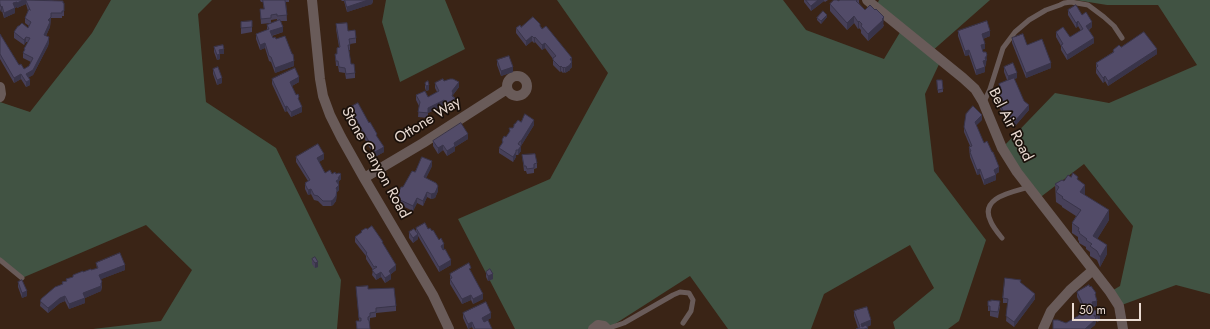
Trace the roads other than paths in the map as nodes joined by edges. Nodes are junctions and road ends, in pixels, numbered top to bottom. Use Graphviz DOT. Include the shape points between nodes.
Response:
graph roads {
  1 [pos="312,0"];
  2 [pos="867,0"];
  3 [pos="876,3"];
  4 [pos="1122,38"];
  5 [pos="0,87"];
  6 [pos="507,89"];
  7 [pos="0,97"];
  8 [pos="984,102"];
  9 [pos="364,178"];
  10 [pos="1029,187"];
  11 [pos="1002,238"];
  12 [pos="0,260"];
  13 [pos="1094,270"];
  14 [pos="22,278"];
  15 [pos="683,323"];
  16 [pos="449,329"];
  17 [pos="593,329"];
  18 [pos="607,329"];
  19 [pos="1044,329"];
  20 [pos="1123,329"];
  1 -- 9 [label="street, Stone Canyon Road" via="323,96 341,137"];
  2 -- 3 [label="street, Bel Air Road"];
  3 -- 8 [label="street, Bel Air Road" via="963,78"];
  4 -- 8 [label="lane" via="1109,21 1088,5 1071,2 1046,10 1015,32 1003,48"];
  5 -- 7 [label="street"];
  6 -- 9 [label="street, Ottone Way"];
  8 -- 10 [label="street, Bel Air Road" via="1002,148"];
  9 -- 16 [label="street, Stone Canyon Road" via="433,295"];
  10 -- 11 [label="lane" via="1003,195 990,204 988,216"];
  10 -- 13 [label="street, Bel Air Road"];
  12 -- 14 [label="lane"];
  13 -- 19 [label="street" via="1070,290 1051,311"];
  13 -- 20 [label="street, Bel Air Road" via="1119,306"];
  15 -- 18 [label="lane" via="691,311 693,300 689,293 680,292 624,323"];
  17 -- 18 [label="street" via="598,325"];
}
